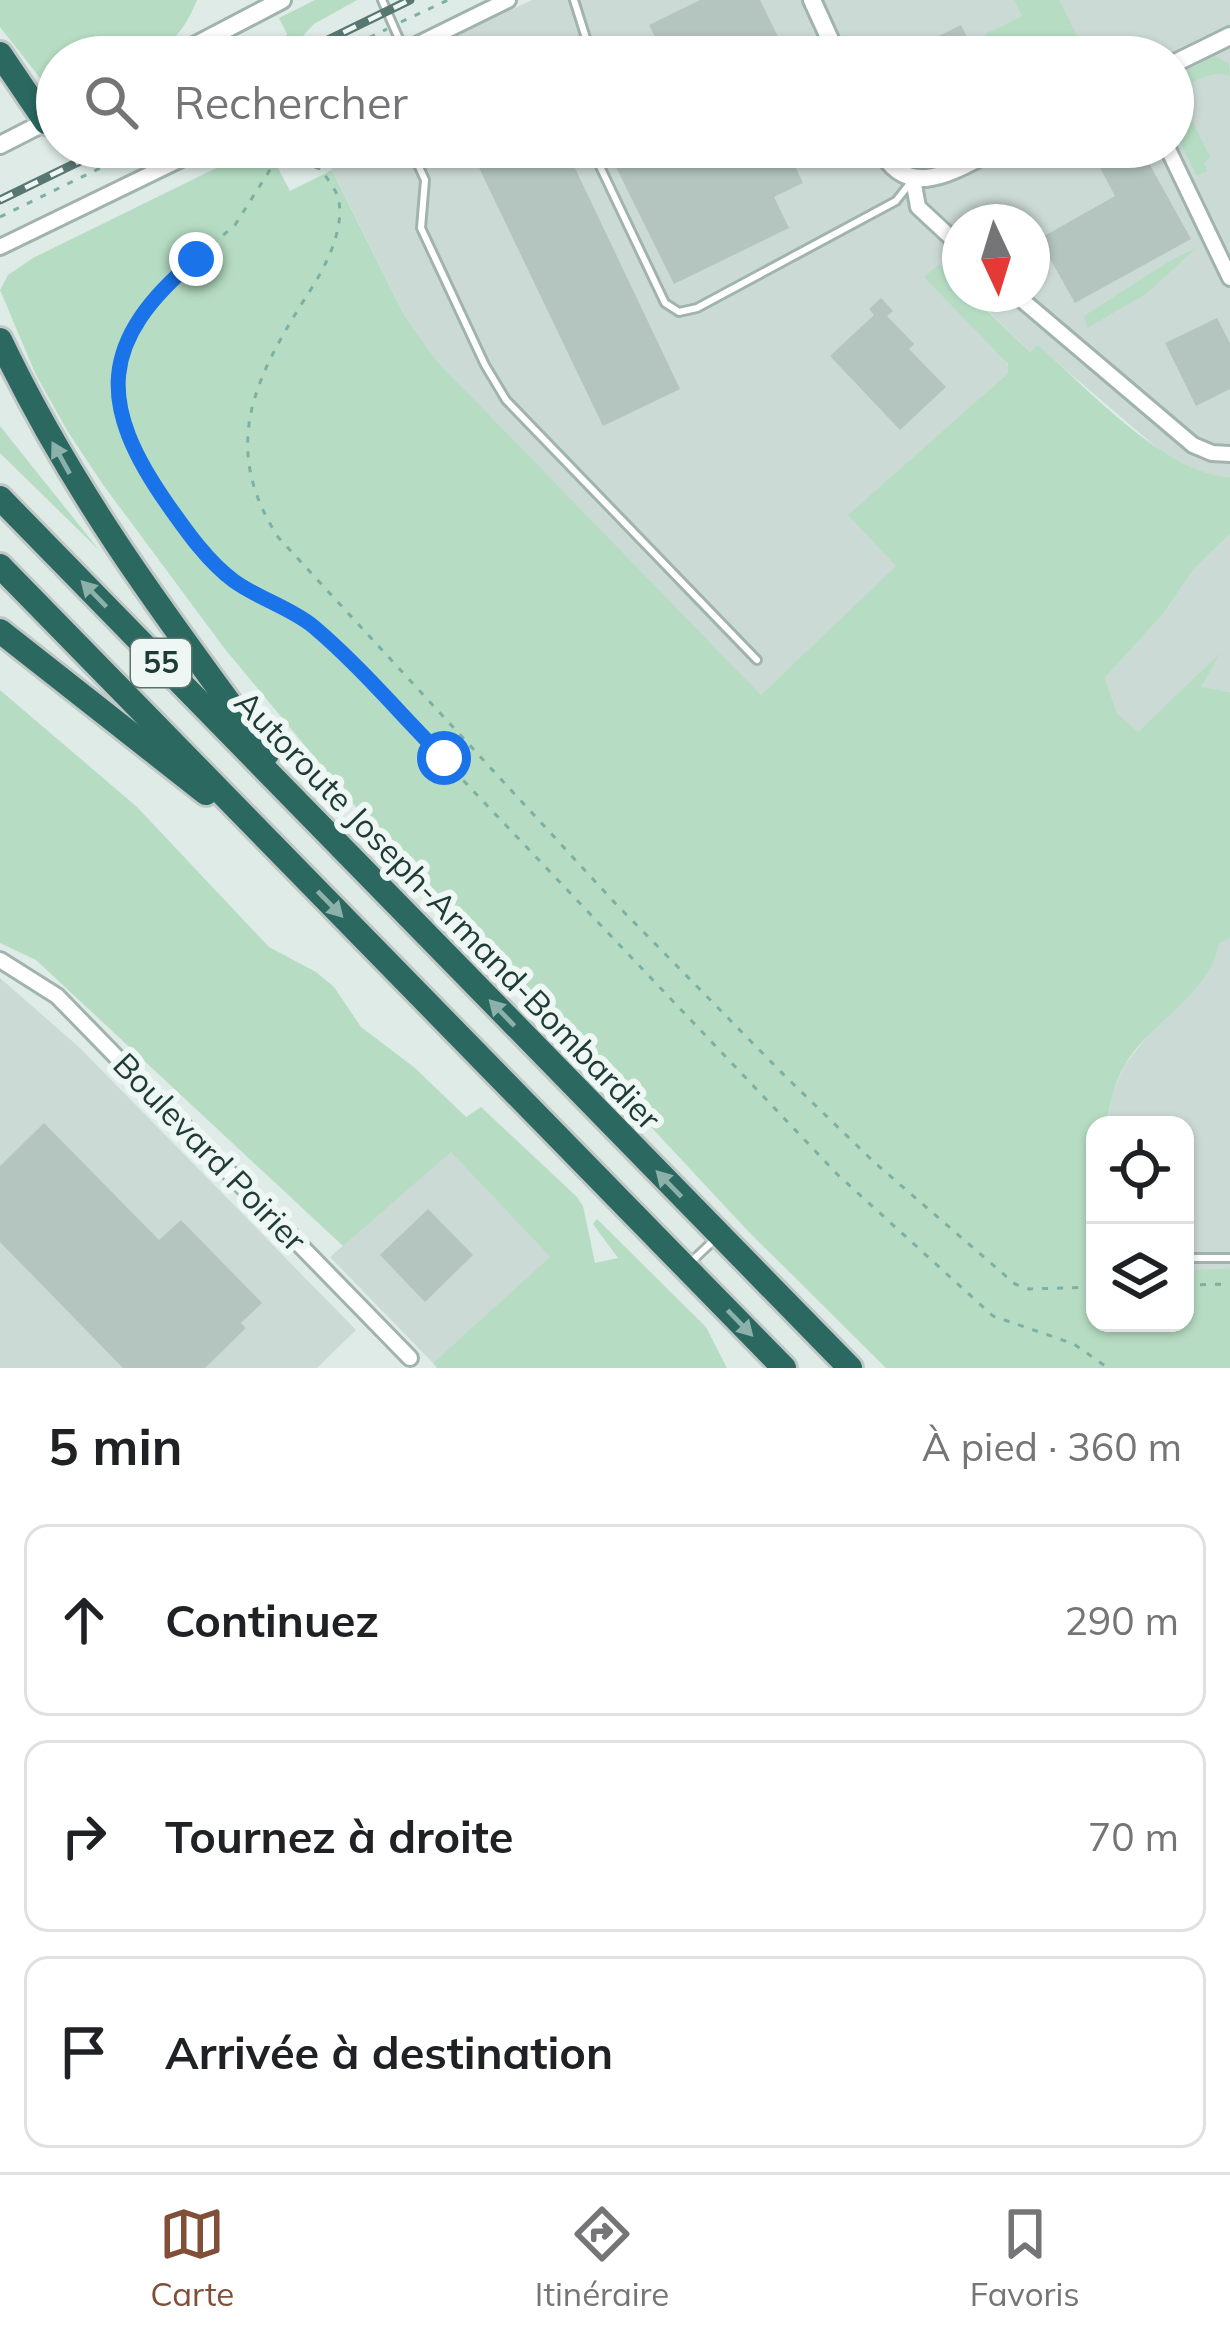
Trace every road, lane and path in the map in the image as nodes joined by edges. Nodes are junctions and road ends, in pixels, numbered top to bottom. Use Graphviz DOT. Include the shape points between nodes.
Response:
graph roads {
  1 [pos="282,0"];
  2 [pos="382,0"];
  3 [pos="448,0"];
  4 [pos="508,0"];
  5 [pos="574,0"];
  6 [pos="812,0"];
  7 [pos="394,26"];
  8 [pos="213,36"];
  9 [pos="373,36"];
  10 [pos="395,36"];
  11 [pos="435,36"];
  12 [pos="585,36"];
  13 [pos="828,36"];
  14 [pos="1230,36"];
  15 [pos="1194,54"];
  16 [pos="0,55"];
  17 [pos="36,99"];
  18 [pos="36,127"];
  19 [pos="0,145"];
  20 [pos="100,168"];
  21 [pos="163,168"];
  22 [pos="271,168"];
  23 [pos="318,168"];
  24 [pos="420,168"];
  25 [pos="601,168"];
  26 [pos="892,168"];
  27 [pos="955,168"];
  28 [pos="1177,168"];
  29 [pos="914,179"];
  30 [pos="0,217"];
  31 [pos="942,229"];
  32 [pos="0,248"];
  33 [pos="1230,278"];
  34 [pos="1037,312"];
  35 [pos="0,340"];
  36 [pos="1230,454"];
  37 [pos="0,498"];
  38 [pos="0,566"];
  39 [pos="0,631"];
  40 [pos="757,660"];
  41 [pos="322,828"];
  42 [pos="264,836"];
  43 [pos="0,959"];
  44 [pos="719,1235"];
  45 [pos="1194,1258"];
  46 [pos="1230,1258"];
  47 [pos="685,1268"];
  48 [pos="1230,1284"];
  49 [pos="1194,1285"];
  50 [pos="1086,1287"];
  51 [pos="410,1358"];
  52 [pos="784,1368"];
  53 [pos="850,1368"];
  54 [pos="1108,1368"];
  1 -- 8 [label="street"];
  2 -- 7 [label="lane"];
  3 -- 7 [label="path"];
  4 -- 11 [label="street"];
  5 -- 12 [label="lane"];
  6 -- 13 [label="street"];
  7 -- 9 [label="path"];
  7 -- 10 [label="lane"];
  14 -- 15 [label="street"];
  16 -- 17 [label="highway"];
  18 -- 19 [label="street"];
  20 -- 30 [label="path"];
  21 -- 32 [label="street"];
  22 -- 54 [label="path" via="235,225 161,290 127,344 118,406 153,484 217,567 314,627 366,679 838,1175 993,1316 1055,1335"];
  23 -- 50 [label="path" via="339,205 328,258 275,345 248,423 253,488 278,537 615,903 874,1162 1016,1284"];
  24 -- 40 [label="lane" via="422,228 506,400"];
  25 -- 29 [label="lane" via="664,303 679,312 896,200"];
  26 -- 29 [label="street"];
  27 -- 29 [label="street"];
  28 -- 33 [label="street"];
  29 -- 31 [label="street" via="918,207"];
  34 -- 36 [label="street" via="1193,445"];
  41 -- 35 [label="highway, one-way" via="116,548"];
  41 -- 37 [label="highway, Autoroute Joseph-Armand-Bombardier / 55, one-way"];
  38 -- 42 [label="highway, 55"];
  39 -- 42 [label="highway"];
  44 -- 41 [label="highway, Autoroute Joseph-Armand-Bombardier / 55, one-way"];
  42 -- 47 [label="highway, 55, one-way"];
  43 -- 51 [label="street, Boulevard Poirier" via="57,996"];
  44 -- 47 [label="lane"];
  44 -- 53 [label="highway, Autoroute Joseph-Armand-Bombardier / 55"];
  45 -- 46 [label="lane"];
  47 -- 52 [label="highway, 55, one-way"];
  48 -- 49 [label="path"];
}
